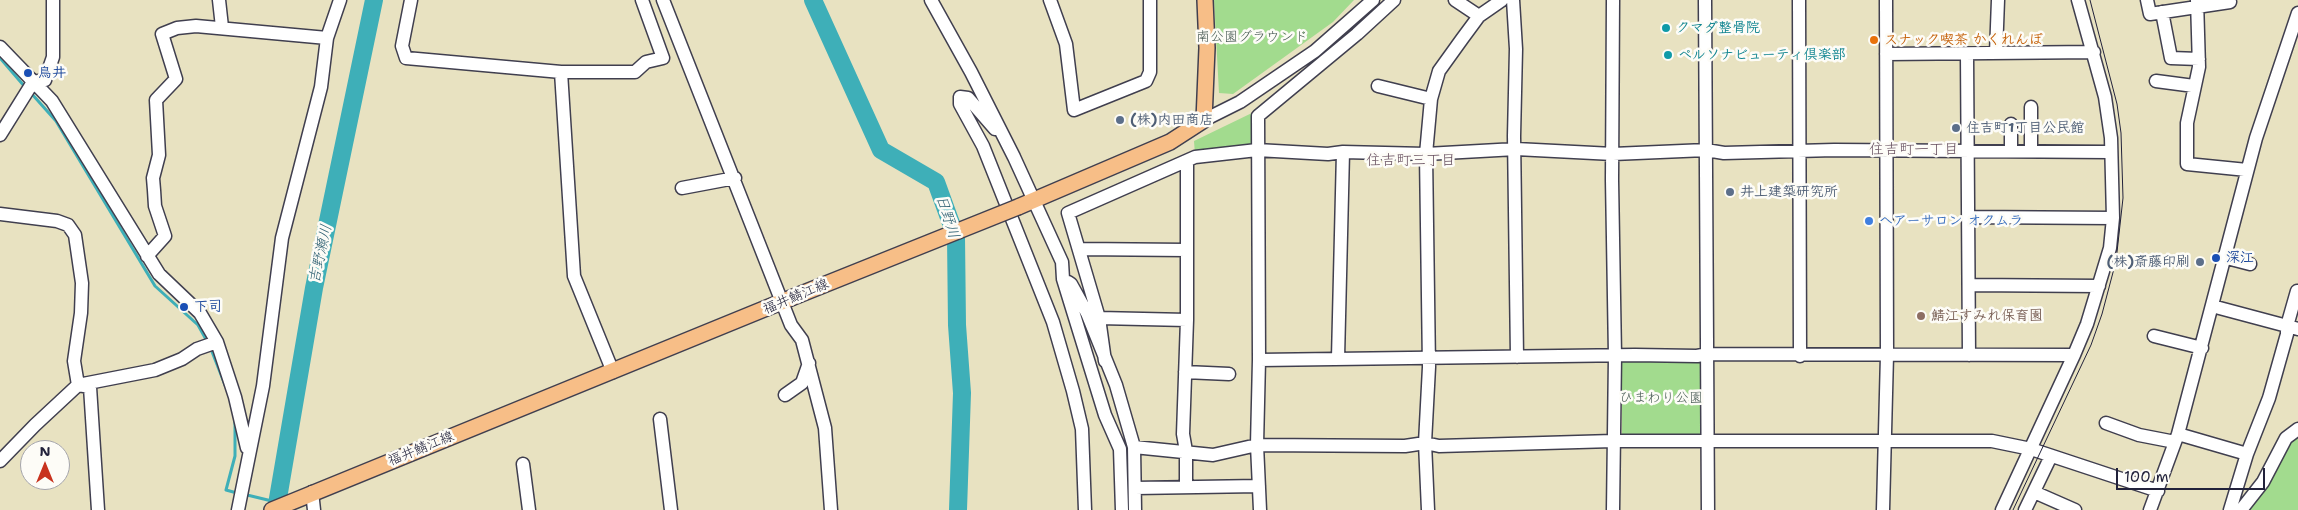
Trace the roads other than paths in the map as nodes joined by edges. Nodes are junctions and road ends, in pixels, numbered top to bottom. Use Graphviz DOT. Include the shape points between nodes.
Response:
graph roads {
  1 [pos="53,0"];
  2 [pos="219,0"];
  3 [pos="340,0"];
  4 [pos="411,0"];
  5 [pos="642,0"];
  6 [pos="663,0"];
  7 [pos="930,0"];
  8 [pos="1050,0"];
  9 [pos="1150,0"];
  10 [pos="1205,0"];
  11 [pos="1373,0"];
  12 [pos="1394,0"];
  13 [pos="1455,0"];
  14 [pos="1502,0"];
  15 [pos="1513,0"];
  16 [pos="1613,0"];
  17 [pos="1705,0"];
  18 [pos="1799,0"];
  19 [pos="1886,0"];
  20 [pos="1998,0"];
  21 [pos="2078,0"];
  22 [pos="2147,0"];
  23 [pos="2230,2"];
  24 [pos="2197,3"];
  25 [pos="2162,12"];
  26 [pos="2298,13"];
  27 [pos="1479,16"];
  28 [pos="222,27"];
  29 [pos="327,38"];
  30 [pos="0,47"];
  31 [pos="2094,52"];
  32 [pos="1996,53"];
  33 [pos="1886,54"];
  34 [pos="1967,55"];
  35 [pos="2199,59"];
  36 [pos="561,72"];
  37 [pos="33,82"];
  38 [pos="2156,82"];
  39 [pos="1378,86"];
  40 [pos="2194,86"];
  41 [pos="1431,99"];
  42 [pos="2031,107"];
  43 [pos="1204,120"];
  44 [pos="2011,124"];
  45 [pos="0,135"];
  46 [pos="1004,138"];
  47 [pos="1516,148"];
  48 [pos="1257,150"];
  49 [pos="1706,150"];
  50 [pos="1798,151"];
  51 [pos="1884,151"];
  52 [pos="2011,151"];
  53 [pos="2031,151"];
  54 [pos="1343,152"];
  55 [pos="1968,152"];
  56 [pos="2110,152"];
  57 [pos="1426,154"];
  58 [pos="1613,154"];
  59 [pos="1187,161"];
  60 [pos="2247,170"];
  61 [pos="735,178"];
  62 [pos="682,188"];
  63 [pos="1034,200"];
  64 [pos="0,214"];
  65 [pos="1968,217"];
  66 [pos="2113,218"];
  67 [pos="1079,249"];
  68 [pos="1187,250"];
  69 [pos="147,256"];
  70 [pos="2223,257"];
  71 [pos="2250,264"];
  72 [pos="1063,279"];
  73 [pos="1969,285"];
  74 [pos="2099,286"];
  75 [pos="2297,291"];
  76 [pos="787,300"];
  77 [pos="2212,306"];
  78 [pos="1099,318"];
  79 [pos="1187,320"];
  80 [pos="2292,328"];
  81 [pos="2154,336"];
  82 [pos="217,342"];
  83 [pos="2202,348"];
  84 [pos="1708,354"];
  85 [pos="1886,354"];
  86 [pos="1969,354"];
  87 [pos="2074,355"];
  88 [pos="1615,356"];
  89 [pos="1800,356"];
  90 [pos="1517,357"];
  91 [pos="1338,358"];
  92 [pos="1428,359"];
  93 [pos="1259,360"];
  94 [pos="1105,361"];
  95 [pos="809,363"];
  96 [pos="613,372"];
  97 [pos="1185,372"];
  98 [pos="1229,374"];
  99 [pos="78,385"];
  100 [pos="785,395"];
  101 [pos="660,418"];
  102 [pos="2106,423"];
  103 [pos="2298,429"];
  104 [pos="2177,438"];
  105 [pos="1613,441"];
  106 [pos="1708,442"];
  107 [pos="1885,442"];
  108 [pos="1425,443"];
  109 [pos="1257,444"];
  110 [pos="1134,447"];
  111 [pos="2031,449"];
  112 [pos="1186,451"];
  113 [pos="248,453"];
  114 [pos="2247,454"];
  115 [pos="2052,456"];
  116 [pos="0,461"];
  117 [pos="523,464"];
  118 [pos="1259,486"];
  119 [pos="1186,487"];
  120 [pos="1135,488"];
  121 [pos="2158,491"];
  122 [pos="2034,492"];
  123 [pos="308,494"];
  124 [pos="98,510"];
  125 [pos="238,510"];
  126 [pos="272,510"];
  127 [pos="314,510"];
  128 [pos="530,510"];
  129 [pos="671,510"];
  130 [pos="831,510"];
  131 [pos="1086,510"];
  132 [pos="1122,510"];
  133 [pos="1135,510"];
  134 [pos="1260,510"];
  135 [pos="1428,510"];
  136 [pos="1613,510"];
  137 [pos="1708,510"];
  138 [pos="1883,510"];
  139 [pos="2002,510"];
  140 [pos="2025,510"];
  141 [pos="2075,510"];
  142 [pos="2150,510"];
  143 [pos="2230,510"];
  144 [pos="2241,510"];
  1 -- 37 [label="street" via="53,57 45,80"];
  2 -- 28 [label="street"];
  3 -- 29 [label="street"];
  4 -- 36 [label="street" via="402,46 406,58"];
  5 -- 36 [label="street" via="663,58 646,62 635,72"];
  6 -- 61 [label="street"];
  7 -- 46 [label="street"];
  8 -- 9 [label="street" via="1066,44 1074,110 1146,81 1150,72"];
  10 -- 43 [label="main road"];
  11 -- 43 [label="street" via="1315,51 1240,102"];
  12 -- 48 [label="street" via="1258,116"];
  13 -- 27 [label="street"];
  14 -- 27 [label="street"];
  15 -- 47 [label="street"];
  16 -- 58 [label="street"];
  17 -- 49 [label="street"];
  18 -- 50 [label="street"];
  19 -- 33 [label="street"];
  20 -- 32 [label="street"];
  21 -- 31 [label="street"];
  22 -- 25 [label="street" via="2150,14"];
  23 -- 24 [label="street"];
  24 -- 25 [label="street"];
  24 -- 35 [label="street"];
  25 -- 35 [label="street" via="2171,58"];
  26 -- 60 [label="street"];
  27 -- 41 [label="street" via="1439,71"];
  28 -- 29 [label="street"];
  28 -- 69 [label="street" via="187,27 162,34 176,79 156,100 159,155 153,178 155,206 165,236"];
  29 -- 113 [label="street" via="321,87 282,238 263,386"];
  30 -- 37 [label="street"];
  31 -- 32 [label="street"];
  31 -- 56 [label="street" via="2105,97"];
  32 -- 34 [label="street"];
  33 -- 34 [label="street"];
  33 -- 51 [label="street"];
  34 -- 55 [label="street"];
  35 -- 40 [label="street"];
  36 -- 96 [label="street" via="574,276"];
  37 -- 45 [label="street"];
  37 -- 69 [label="street" via="52,101"];
  38 -- 40 [label="street"];
  39 -- 41 [label="street"];
  40 -- 60 [label="street" via="2188,123 2187,164"];
  41 -- 57 [label="street"];
  42 -- 53 [label="street"];
  43 -- 63 [label="main road, 福井鯖江線" via="1170,142"];
  44 -- 52 [label="street"];
  46 -- 63 [label="street"];
  46 -- 131 [label="street" via="968,98 960,97 960,104 983,146 1053,322 1082,429"];
  47 -- 57 [label="street"];
  47 -- 58 [label="street"];
  47 -- 90 [label="street"];
  48 -- 54 [label="street"];
  48 -- 59 [label="street" via="1195,157"];
  48 -- 93 [label="street"];
  49 -- 50 [label="street" via="1724,153"];
  49 -- 58 [label="street"];
  49 -- 84 [label="street"];
  50 -- 51 [label="street"];
  50 -- 89 [label="street"];
  51 -- 55 [label="street"];
  51 -- 85 [label="street"];
  52 -- 53 [label="street"];
  52 -- 55 [label="street"];
  53 -- 56 [label="street"];
  54 -- 57 [label="street"];
  54 -- 91 [label="street"];
  55 -- 65 [label="street"];
  56 -- 66 [label="street"];
  57 -- 92 [label="street"];
  58 -- 88 [label="street"];
  59 -- 67 [label="street" via="1068,213"];
  59 -- 68 [label="street"];
  60 -- 70 [label="street"];
  61 -- 62 [label="street"];
  61 -- 76 [label="street"];
  63 -- 72 [label="street" via="1062,262"];
  63 -- 76 [label="main road, 福井鯖江線, bridge"];
  64 -- 99 [label="street" via="57,221 68,225 75,235 82,283 74,361"];
  65 -- 66 [label="street"];
  65 -- 73 [label="street"];
  66 -- 74 [label="street" via="2110,248"];
  67 -- 68 [label="street"];
  67 -- 78 [label="street"];
  68 -- 79 [label="street"];
  69 -- 82 [label="street" via="172,288 200,313"];
  70 -- 71 [label="street"];
  70 -- 77 [label="street"];
  72 -- 94 [label="street" via="1071,284 1087,313"];
  72 -- 132 [label="street" via="1105,415 1120,449"];
  73 -- 74 [label="street"];
  73 -- 86 [label="street"];
  74 -- 87 [label="street"];
  75 -- 80 [label="street"];
  76 -- 95 [label="street" via="791,325 802,340"];
  76 -- 96 [label="main road, 福井鯖江線"];
  77 -- 80 [label="street"];
  77 -- 83 [label="street"];
  78 -- 79 [label="street"];
  78 -- 94 [label="street"];
  79 -- 97 [label="street"];
  80 -- 114 [label="street"];
  81 -- 83 [label="street"];
  82 -- 99 [label="street" via="155,370"];
  82 -- 113 [label="street" via="236,397"];
  83 -- 104 [label="street"];
  84 -- 88 [label="street"];
  84 -- 89 [label="street"];
  84 -- 106 [label="street"];
  85 -- 86 [label="street"];
  85 -- 89 [label="street"];
  85 -- 107 [label="street"];
  86 -- 87 [label="street"];
  87 -- 111 [label="street"];
  88 -- 90 [label="street"];
  88 -- 105 [label="street"];
  90 -- 92 [label="street"];
  91 -- 92 [label="street"];
  91 -- 93 [label="street"];
  92 -- 108 [label="street"];
  93 -- 109 [label="street"];
  94 -- 110 [label="street" via="1116,384"];
  95 -- 100 [label="street" via="802,383"];
  95 -- 130 [label="street" via="825,428"];
  96 -- 123 [label="main road, 福井鯖江線"];
  97 -- 98 [label="street"];
  97 -- 112 [label="street" via="1183,434"];
  99 -- 116 [label="street"];
  99 -- 124 [label="street" via="90,387"];
  101 -- 129 [label="street"];
  102 -- 104 [label="street" via="2139,435"];
  103 -- 144 [label="street" via="2286,438 2262,482"];
  104 -- 114 [label="street"];
  104 -- 121 [label="street"];
  105 -- 106 [label="street"];
  105 -- 108 [label="street" via="1439,446"];
  105 -- 136 [label="street"];
  106 -- 107 [label="street"];
  106 -- 137 [label="street"];
  107 -- 111 [label="street" via="1992,441"];
  107 -- 138 [label="street"];
  108 -- 109 [label="street" via="1405,446"];
  108 -- 135 [label="street"];
  109 -- 112 [label="street" via="1212,455"];
  109 -- 118 [label="street"];
  110 -- 112 [label="street"];
  110 -- 120 [label="street"];
  111 -- 115 [label="street"];
  111 -- 139 [label="street"];
  112 -- 119 [label="street"];
  113 -- 125 [label="street"];
  114 -- 143 [label="street"];
  115 -- 121 [label="street"];
  115 -- 122 [label="street"];
  117 -- 128 [label="street"];
  118 -- 119 [label="street"];
  118 -- 134 [label="street"];
  119 -- 120 [label="street"];
  120 -- 133 [label="street"];
  121 -- 142 [label="street"];
  122 -- 140 [label="street"];
  122 -- 141 [label="street"];
  123 -- 126 [label="main road, 福井鯖江線"];
  123 -- 127 [label="street"];
}
